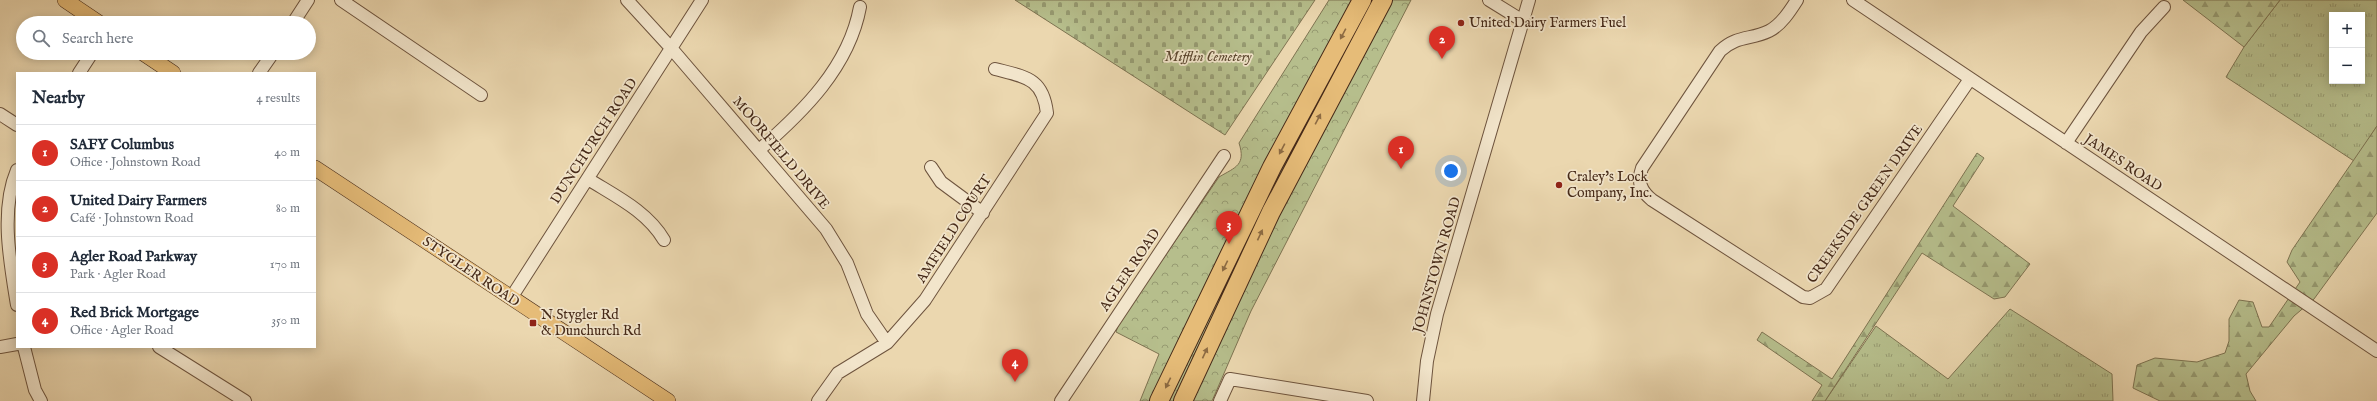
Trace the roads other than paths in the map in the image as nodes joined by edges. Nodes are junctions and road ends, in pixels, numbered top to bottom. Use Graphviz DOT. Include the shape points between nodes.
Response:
graph roads {
  1 [pos="65,0"];
  2 [pos="308,0"];
  3 [pos="341,0"];
  4 [pos="627,0"];
  5 [pos="702,0"];
  6 [pos="1362,0"];
  7 [pos="1382,0"];
  8 [pos="1489,0"];
  9 [pos="1529,0"];
  10 [pos="1797,0"];
  11 [pos="1853,0"];
  12 [pos="860,7"];
  13 [pos="2164,7"];
  14 [pos="89,16"];
  15 [pos="298,16"];
  16 [pos="1523,21"];
  17 [pos="671,48"];
  18 [pos="87,60"];
  19 [pos="154,60"];
  20 [pos="268,60"];
  21 [pos="996,69"];
  22 [pos="80,72"];
  23 [pos="172,72"];
  24 [pos="260,72"];
  25 [pos="1970,79"];
  26 [pos="481,95"];
  27 [pos="0,114"];
  28 [pos="16,124"];
  29 [pos="2066,143"];
  30 [pos="759,150"];
  31 [pos="1224,156"];
  32 [pos="931,167"];
  33 [pos="316,169"];
  34 [pos="16,172"];
  35 [pos="588,178"];
  36 [pos="2,213"];
  37 [pos="983,213"];
  38 [pos="664,240"];
  39 [pos="511,298"];
  40 [pos="16,300"];
  41 [pos="887,343"];
  42 [pos="16,344"];
  43 [pos="0,347"];
  44 [pos="24,348"];
  45 [pos="161,348"];
  46 [pos="2377,351"];
  47 [pos="41,401"];
  48 [pos="245,401"];
  49 [pos="668,401"];
  50 [pos="818,401"];
  51 [pos="1061,401"];
  52 [pos="1159,401"];
  53 [pos="1183,401"];
  54 [pos="1220,401"];
  55 [pos="1366,401"];
  56 [pos="1422,401"];
  1 -- 14 [label="main road"];
  2 -- 15 [label="street"];
  3 -- 26 [label="street"];
  4 -- 17 [label="street, MOORFIELD DRIVE"];
  5 -- 17 [label="street, DUNCHURCH ROAD"];
  6 -- 52 [label="highway, one-way" via="1272,167"];
  53 -- 7 [label="highway, one-way" via="1271,212"];
  8 -- 16 [label="street"];
  9 -- 16 [label="street, JOHNSTOWN ROAD"];
  10 -- 25 [label="street, CREEKSIDE GREEN DRIVE" via="1771,30 1734,40 1720,50 1642,168 1639,182 1641,190 1652,200 1803,297 1810,298 1826,289"];
  11 -- 25 [label="street, JAMES ROAD"];
  12 -- 30 [label="street" via="851,42 821,89 787,126"];
  13 -- 29 [label="street" via="2141,32"];
  16 -- 56 [label="street, JOHNSTOWN ROAD" via="1437,314"];
  17 -- 30 [label="street, MOORFIELD DRIVE"];
  17 -- 35 [label="street, DUNCHURCH ROAD"];
  18 -- 22 [label="street"];
  19 -- 23 [label="main road"];
  20 -- 24 [label="street"];
  21 -- 37 [label="street, AMFIELD COURT" via="1022,75 1036,83 1045,96 1047,113"];
  25 -- 29 [label="street, JAMES ROAD"];
  27 -- 28 [label="street"];
  29 -- 46 [label="street, JAMES ROAD"];
  30 -- 41 [label="street, MOORFIELD DRIVE" via="826,229 847,263 867,314"];
  31 -- 51 [label="street, AGLER ROAD"];
  32 -- 37 [label="street" via="941,182"];
  33 -- 39 [label="main road, STYGLER ROAD"];
  34 -- 36 [label="street" via="6,192"];
  35 -- 38 [label="street" via="642,214 655,225"];
  35 -- 39 [label="street, DUNCHURCH ROAD"];
  36 -- 40 [label="street"];
  37 -- 41 [label="street, AMFIELD COURT" via="925,300"];
  39 -- 49 [label="main road, STYGLER ROAD"];
  41 -- 50 [label="street, AMFIELD COURT" via="838,373"];
  42 -- 43 [label="street"];
  44 -- 47 [label="street" via="35,390"];
  45 -- 48 [label="street"];
  54 -- 55 [label="street" via="1230,379"];
}
